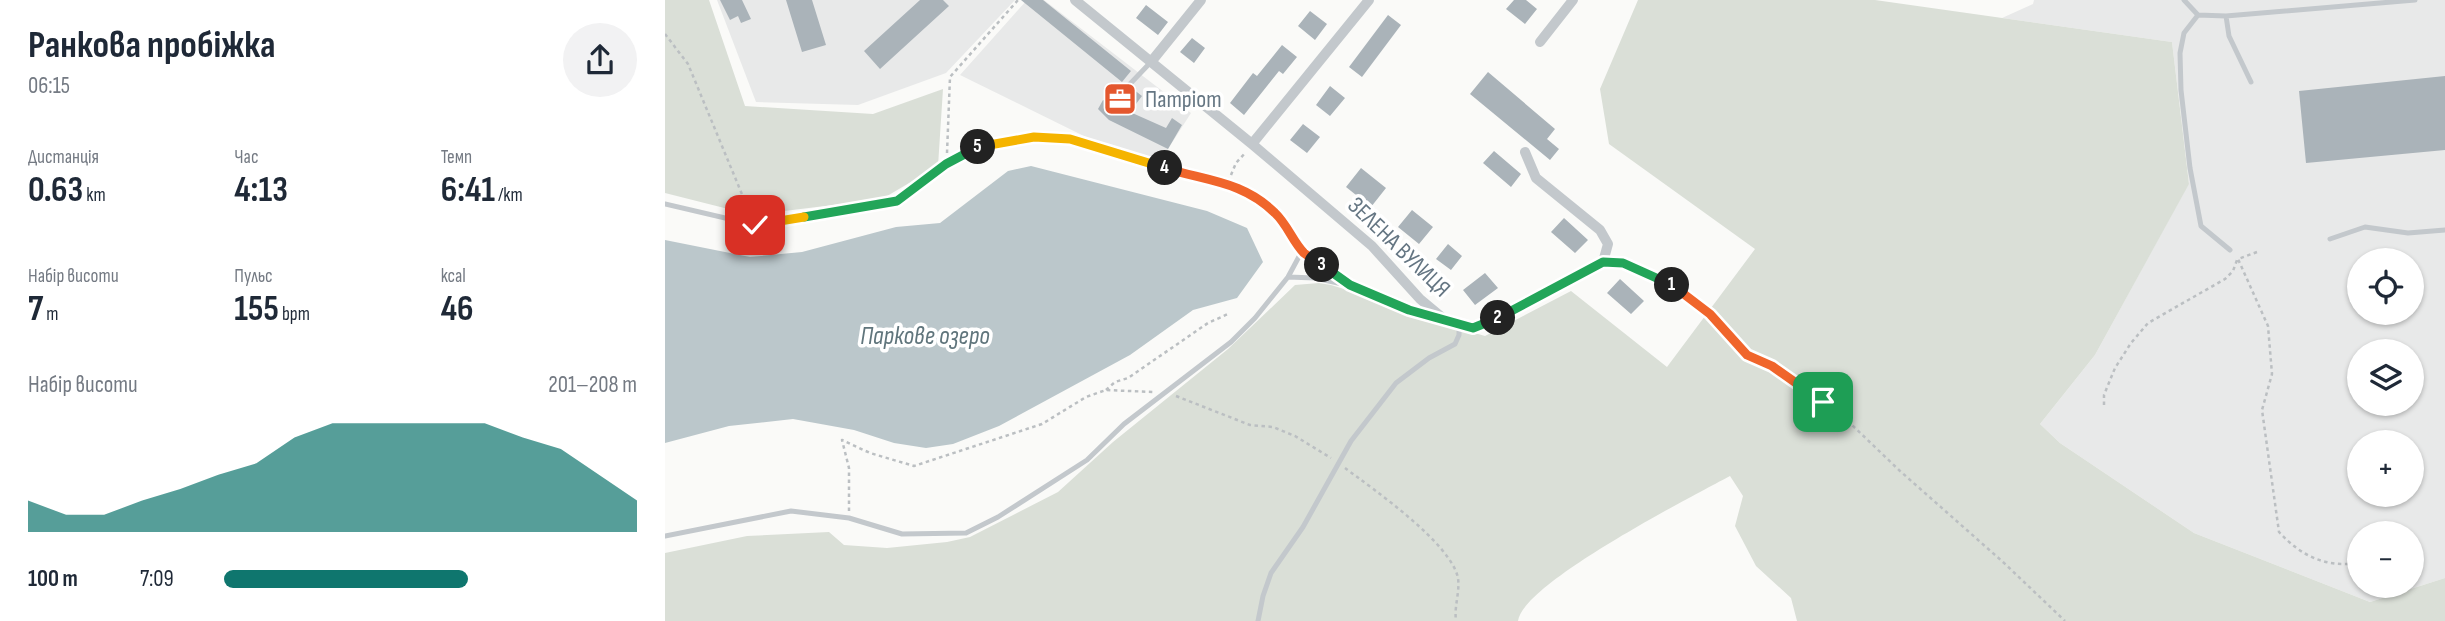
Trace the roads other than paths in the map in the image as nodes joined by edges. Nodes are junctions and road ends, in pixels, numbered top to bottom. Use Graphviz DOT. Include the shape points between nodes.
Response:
graph roads {
  1 [pos="1075,0"];
  2 [pos="1201,0"];
  3 [pos="1369,0"];
  4 [pos="1573,0"];
  5 [pos="2184,0"];
  6 [pos="2415,0"];
  7 [pos="2198,15"];
  8 [pos="2226,16"];
  9 [pos="1540,42"];
  10 [pos="1151,62"];
  11 [pos="2251,82"];
  12 [pos="1128,86"];
  13 [pos="1252,144"];
  14 [pos="1525,152"];
  15 [pos="665,204"];
  16 [pos="2445,230"];
  17 [pos="2330,239"];
  18 [pos="2230,250"];
  19 [pos="1302,251"];
  20 [pos="1288,277"];
  21 [pos="1350,285"];
  22 [pos="1444,319"];
  23 [pos="1459,324"];
  24 [pos="665,536"];
  25 [pos="1258,621"];
  1 -- 10 [label="street, ЗЕЛЕНА ВУЛИЦЯ"];
  2 -- 10 [label="street"];
  3 -- 13 [label="street"];
  4 -- 9 [label="street"];
  5 -- 7 [label="lane"];
  6 -- 8 [label="lane"];
  7 -- 8 [label="lane"];
  7 -- 18 [label="lane" via="2184,33 2180,53 2190,168 2201,226"];
  8 -- 11 [label="lane" via="2229,36"];
  10 -- 12 [label="lane"];
  10 -- 13 [label="street, ЗЕЛЕНА ВУЛИЦЯ"];
  13 -- 22 [label="street, ЗЕЛЕНА ВУЛИЦЯ" via="1372,246"];
  14 -- 23 [label="street, ЗЕЛЕНА ВУЛИЦЯ" via="1537,178 1600,230 1608,244 1603,262 1484,324 1473,328"];
  15 -- 19 [label="lane" via="755,225 897,201 946,164 983,144 1034,137 1070,139 1197,178 1229,183 1277,215"];
  16 -- 17 [label="lane" via="2407,233 2365,227"];
  19 -- 20 [label="lane"];
  19 -- 21 [label="lane"];
  20 -- 21 [label="lane"];
  20 -- 24 [label="lane" via="1231,342 1124,424 1087,460 966,533 902,534 849,518 791,511"];
  21 -- 22 [label="lane"];
  22 -- 23 [label="street, ЗЕЛЕНА ВУЛИЦЯ"];
  23 -- 25 [label="lane" via="1455,344 1396,383 1351,441 1271,573"];
}
